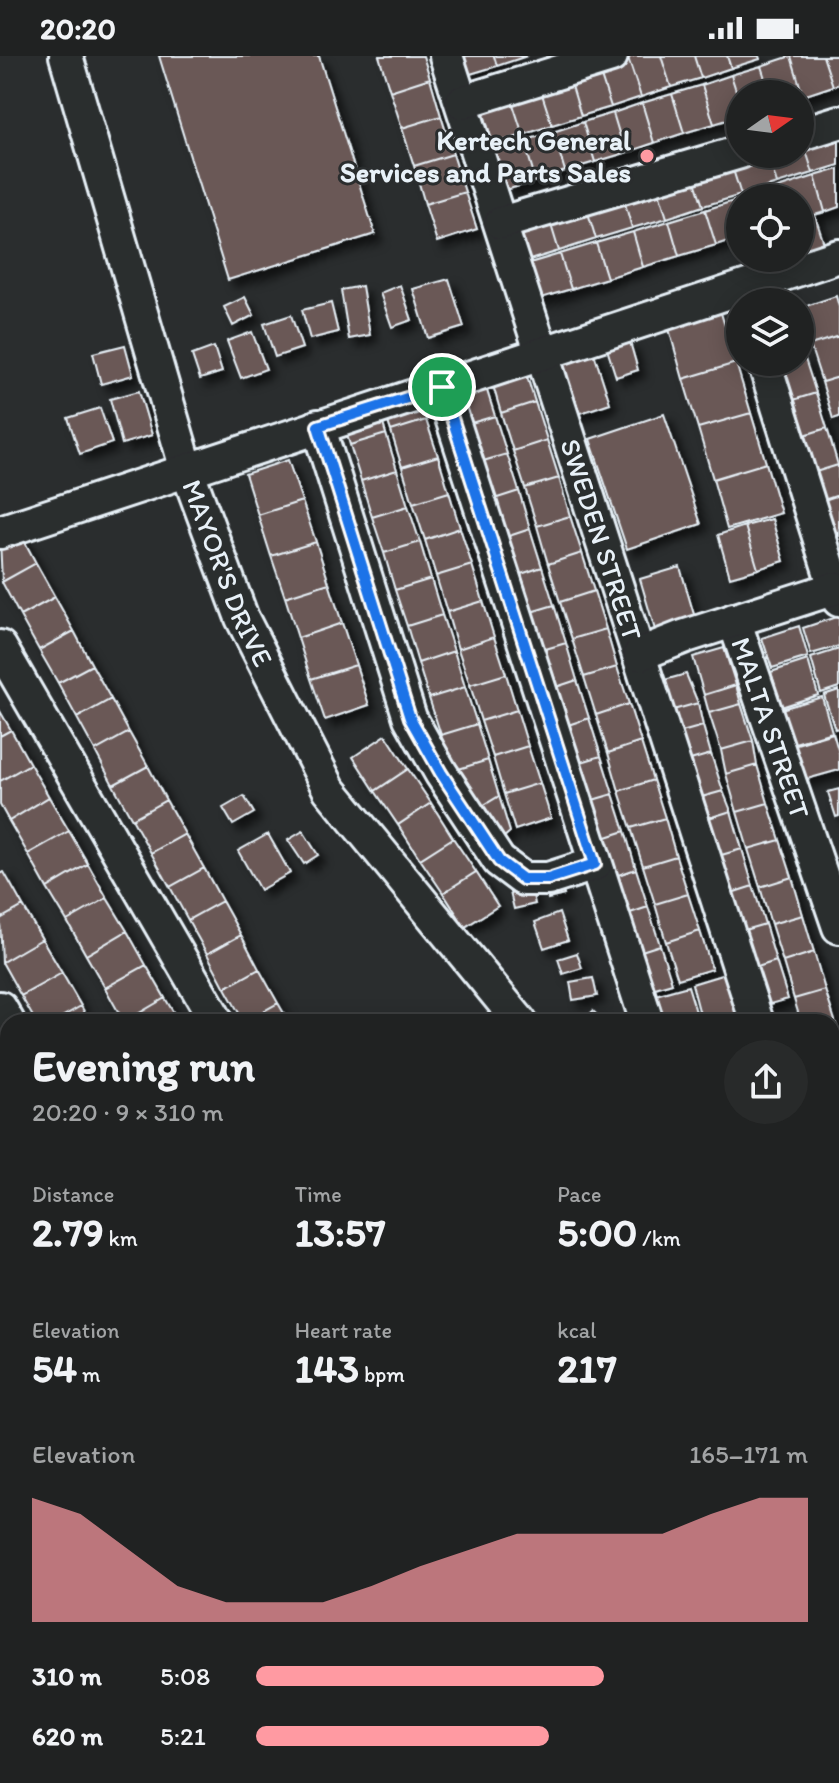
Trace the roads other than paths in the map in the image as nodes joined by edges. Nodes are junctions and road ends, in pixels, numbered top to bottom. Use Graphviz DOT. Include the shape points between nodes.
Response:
graph roads {
  1 [pos="66,56"];
  2 [pos="446,56"];
  3 [pos="611,56"];
  4 [pos="462,102"];
  5 [pos="839,122"];
  6 [pos="814,130"];
  7 [pos="726,156"];
  8 [pos="501,223"];
  9 [pos="839,256"];
  10 [pos="760,288"];
  11 [pos="726,300"];
  12 [pos="542,354"];
  13 [pos="768,376"];
  14 [pos="442,387"];
  15 [pos="318,426"];
  16 [pos="187,470"];
  17 [pos="0,532"];
  18 [pos="837,594"];
  19 [pos="734,620"];
  20 [pos="0,647"];
  21 [pos="640,654"];
  22 [pos="595,864"];
  23 [pos="839,927"];
  24 [pos="212,1014"];
  25 [pos="513,1014"];
  26 [pos="642,1014"];
  27 [pos="754,1014"];
  1 -- 16 [label="street, MAYOR'S DRIVE"];
  2 -- 4 [label="street, SWEDEN STREET"];
  3 -- 4 [label="street"];
  4 -- 8 [label="street, SWEDEN STREET"];
  5 -- 6 [label="street"];
  7 -- 8 [label="street"];
  8 -- 12 [label="street, SWEDEN STREET"];
  9 -- 10 [label="street"];
  11 -- 12 [label="street"];
  12 -- 14 [label="street"];
  12 -- 21 [label="street, SWEDEN STREET"];
  13 -- 18 [label="street"];
  14 -- 15 [label="street"];
  14 -- 22 [label="street"];
  15 -- 16 [label="street"];
  15 -- 22 [label="street" via="410,718 441,773 499,861 523,879 548,879"];
  16 -- 17 [label="street"];
  16 -- 25 [label="street, MAYOR'S DRIVE" via="242,618 329,789"];
  18 -- 19 [label="street"];
  19 -- 21 [label="street"];
  19 -- 23 [label="street, MALTA STREET"];
  20 -- 24 [label="street"];
  21 -- 27 [label="street, SWEDEN STREET"];
  22 -- 26 [label="street"];
}
